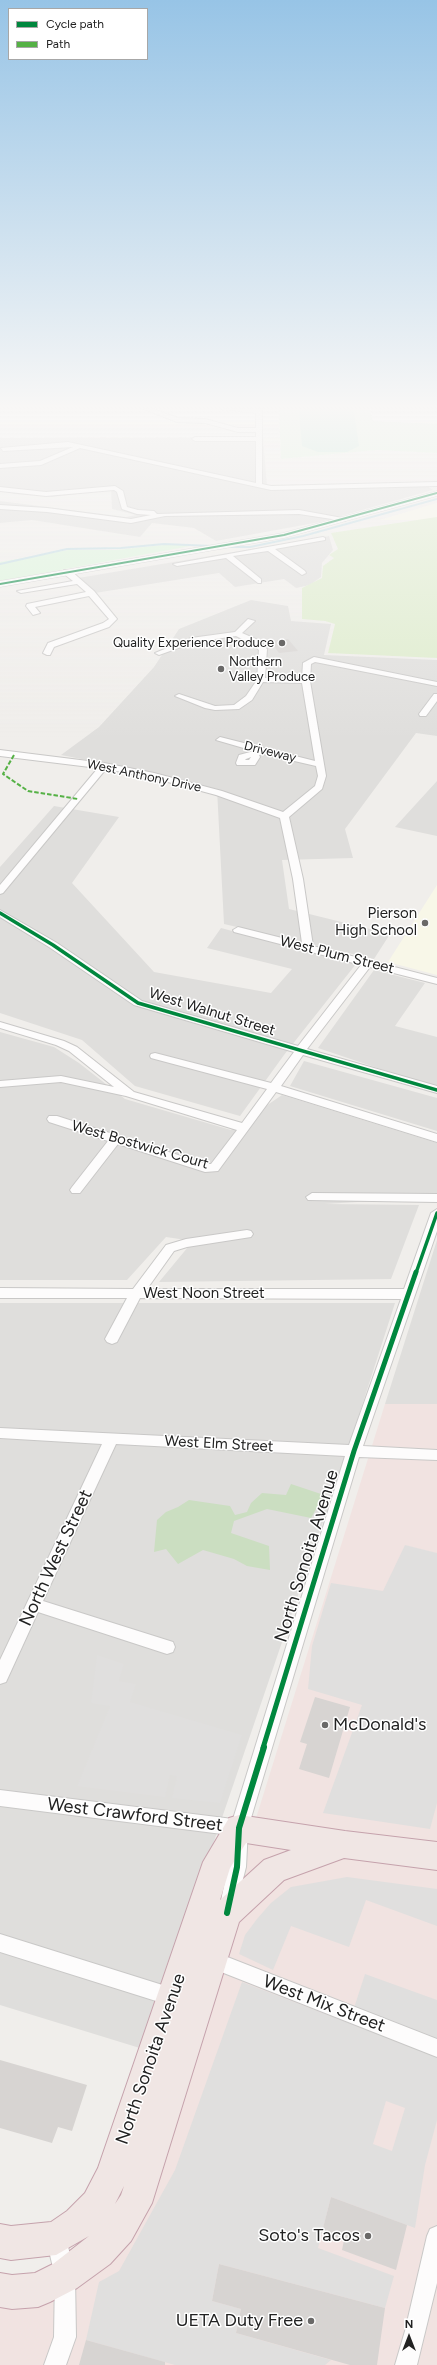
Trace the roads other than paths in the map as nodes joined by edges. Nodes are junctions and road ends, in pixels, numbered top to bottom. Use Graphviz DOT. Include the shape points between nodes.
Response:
graph roads {
  1 [pos="119,519"];
  2 [pos="139,519"];
  3 [pos="344,519"];
  4 [pos="323,539"];
  5 [pos="270,549"];
  6 [pos="195,550"];
  7 [pos="227,555"];
  8 [pos="204,559"];
  9 [pos="177,564"];
  10 [pos="68,572"];
  11 [pos="302,573"];
  12 [pos="258,581"];
  13 [pos="78,582"];
  14 [pos="0,584"];
  15 [pos="21,592"];
  16 [pos="91,593"];
  17 [pos="34,610"];
  18 [pos="251,622"];
  19 [pos="237,634"];
  20 [pos="47,653"];
  21 [pos="159,653"];
  22 [pos="261,680"];
  23 [pos="306,681"];
  24 [pos="437,684"];
  25 [pos="179,696"];
  26 [pos="437,696"];
  27 [pos="423,714"];
  28 [pos="220,740"];
  29 [pos="264,751"];
  30 [pos="0,753"];
  31 [pos="254,755"];
  32 [pos="321,765"];
  33 [pos="104,766"];
  34 [pos="284,816"];
  35 [pos="0,891"];
  36 [pos="0,914"];
  37 [pos="238,930"];
  38 [pos="308,948"];
  39 [pos="368,963"];
  40 [pos="437,981"];
  41 [pos="0,1025"];
  42 [pos="300,1052"];
  43 [pos="155,1056"];
  44 [pos="0,1084"];
  45 [pos="275,1088"];
  46 [pos="437,1090"];
  47 [pos="130,1094"];
  48 [pos="53,1120"];
  49 [pos="245,1128"];
  50 [pos="437,1138"];
  51 [pos="115,1139"];
  52 [pos="76,1190"];
  53 [pos="312,1197"];
  54 [pos="437,1198"];
  55 [pos="437,1213"];
  56 [pos="247,1234"];
  57 [pos="0,1293"];
  58 [pos="136,1294"];
  59 [pos="409,1294"];
  60 [pos="112,1339"];
  61 [pos="0,1433"];
  62 [pos="112,1438"];
  63 [pos="354,1451"];
  64 [pos="437,1455"];
  65 [pos="34,1604"];
  66 [pos="167,1647"];
  67 [pos="0,1677"];
  68 [pos="0,1798"];
  69 [pos="239,1828"];
  70 [pos="345,1845"];
  71 [pos="437,1856"];
  72 [pos="227,1913"];
  73 [pos="0,1943"];
  74 [pos="212,1960"];
  75 [pos="184,2001"];
  76 [pos="437,2048"];
  77 [pos="158,2083"];
  78 [pos="437,2236"];
  79 [pos="56,2238"];
  80 [pos="0,2240"];
  81 [pos="65,2276"];
  82 [pos="0,2290"];
  83 [pos="55,2365"];
  84 [pos="406,2365"];
  1 -- 2 [label="street"];
  3 -- 6 [label="street" via="284,535"];
  4 -- 5 [label="street"];
  5 -- 7 [label="street"];
  5 -- 11 [label="street"];
  6 -- 8 [label="street"];
  6 -- 10 [label="street"];
  7 -- 8 [label="street"];
  7 -- 12 [label="street"];
  8 -- 9 [label="street"];
  10 -- 13 [label="street"];
  10 -- 14 [label="street"];
  13 -- 15 [label="street"];
  13 -- 16 [label="street"];
  16 -- 17 [label="street" via="33,604 30,606"];
  16 -- 20 [label="street" via="112,616 112,622 51,645"];
  18 -- 19 [label="street"];
  19 -- 21 [label="street" via="194,640"];
  19 -- 22 [label="street" via="255,642 263,649"];
  22 -- 23 [label="street"];
  22 -- 25 [label="street" via="249,698 236,707 215,708"];
  23 -- 24 [label="street" via="305,667 309,660 314,659"];
  23 -- 32 [label="street"];
  26 -- 27 [label="street"];
  28 -- 29 [label="street, Driveway"];
  29 -- 31 [label="street"];
  29 -- 32 [label="street, Driveway"];
  30 -- 33 [label="street, West Anthony Drive"];
  32 -- 34 [label="street" via="319,787"];
  33 -- 34 [label="street, West Anthony Drive" via="199,787"];
  33 -- 35 [label="street"];
  34 -- 38 [label="street" via="298,879"];
  36 -- 42 [label="street, West Walnut Street" via="53,945 138,1003"];
  37 -- 38 [label="street, West Plum Street"];
  38 -- 39 [label="street, West Plum Street"];
  39 -- 40 [label="street, West Plum Street"];
  39 -- 42 [label="street"];
  41 -- 47 [label="street" via="73,1049"];
  42 -- 45 [label="street"];
  42 -- 46 [label="street, West Walnut Street"];
  43 -- 45 [label="street"];
  44 -- 47 [label="street" via="61,1079"];
  45 -- 49 [label="street"];
  45 -- 50 [label="street"];
  47 -- 49 [label="street"];
  48 -- 51 [label="street, West Bostwick Court"];
  49 -- 51 [label="street, West Bostwick Court" via="214,1168 205,1168"];
  51 -- 52 [label="street"];
  53 -- 54 [label="street"];
  55 -- 59 [label="street, North Sonoita Avenue"];
  56 -- 58 [label="street" via="186,1243 170,1248"];
  57 -- 58 [label="street, West Noon Street"];
  58 -- 59 [label="street, West Noon Street"];
  58 -- 60 [label="street"];
  59 -- 63 [label="street, North Sonoita Avenue"];
  61 -- 62 [label="street, West Elm Street"];
  62 -- 63 [label="street, West Elm Street"];
  62 -- 65 [label="street, North West Street"];
  63 -- 64 [label="street, West Elm Street"];
  63 -- 69 [label="street, North Sonoita Avenue"];
  65 -- 66 [label="street"];
  65 -- 67 [label="street, North West Street"];
  68 -- 69 [label="street, West Crawford Street"];
  69 -- 70 [label="highway, West Crawford Street"];
  69 -- 72 [label="street, North Sonoita Avenue" via="237,1867"];
  69 -- 75 [label="highway, North Sonoita Avenue" via="218,1862"];
  70 -- 71 [label="highway, West Crawford Street"];
  70 -- 72 [label="highway" via="274,1870"];
  72 -- 74 [label="highway, North Sonoita Avenue"];
  73 -- 75 [label="street"];
  74 -- 75 [label="highway, North Sonoita Avenue"];
  74 -- 76 [label="street, West Mix Street"];
  75 -- 77 [label="highway, North Sonoita Avenue"];
  77 -- 79 [label="highway, North Sonoita Avenue" via="97,2205 79,2223"];
  77 -- 81 [label="highway, North Sonoita Avenue" via="136,2203 119,2229 98,2252"];
  78 -- 84 [label="street"];
  79 -- 80 [label="highway" via="11,2243"];
  79 -- 81 [label="street"];
  81 -- 82 [label="highway, North Sonoita Avenue" via="38,2290"];
  81 -- 83 [label="street" via="65,2337"];
}
